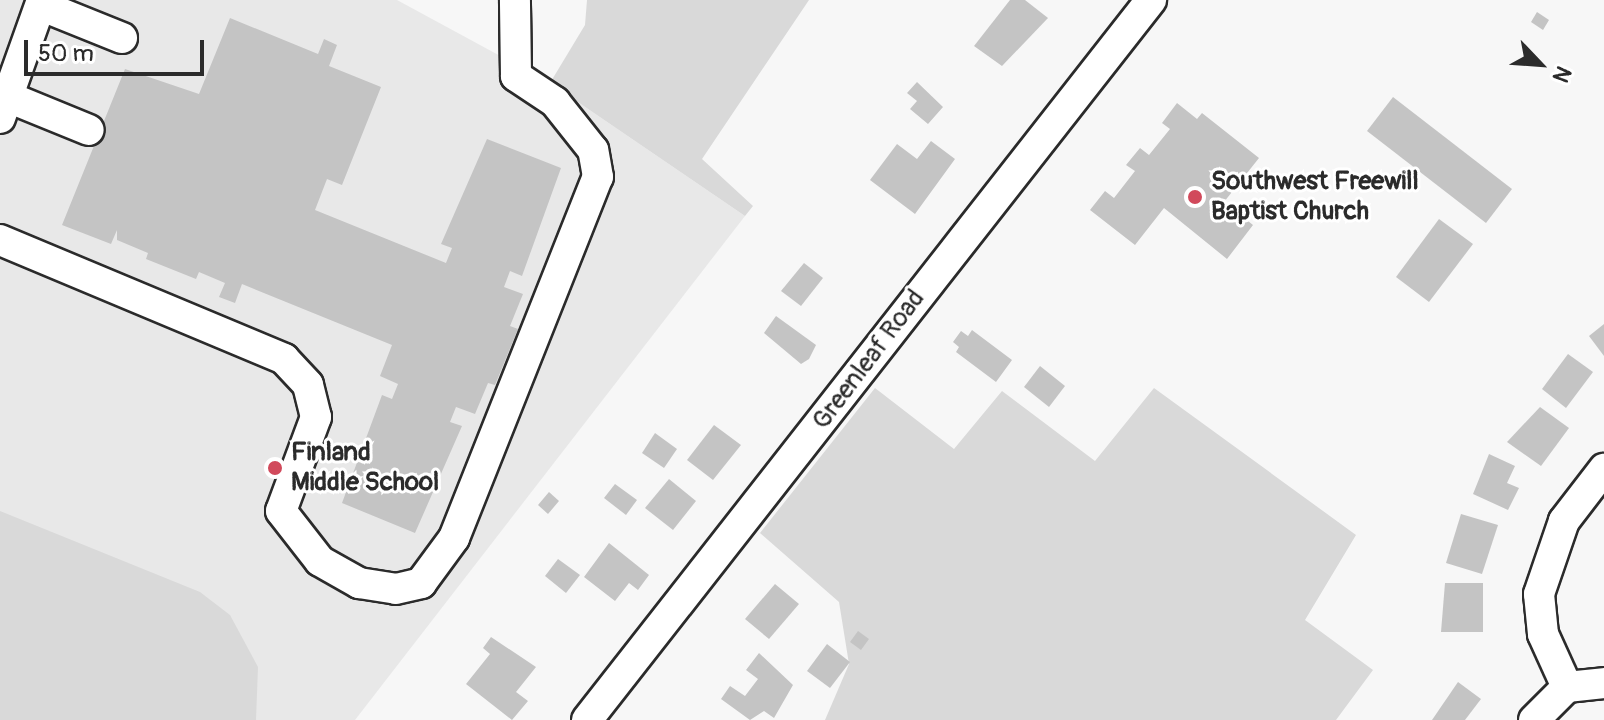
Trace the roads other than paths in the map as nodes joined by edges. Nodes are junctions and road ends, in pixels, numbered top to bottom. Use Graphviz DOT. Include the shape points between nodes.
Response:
graph roads {
  1 [pos="515,0"];
  2 [pos="1151,0"];
  3 [pos="44,4"];
  4 [pos="122,38"];
  5 [pos="4,108"];
  6 [pos="89,130"];
  7 [pos="0,240"];
  8 [pos="1604,469"];
  9 [pos="1604,683"];
  10 [pos="1567,687"];
  11 [pos="587,720"];
  12 [pos="1534,720"];
  1 -- 7 [label="street" via="516,76 555,102 593,150 598,177 454,538 421,583 396,589 359,583 320,561 281,511 316,417 308,385 284,359"];
  2 -- 11 [label="street, Greenleaf Road"];
  3 -- 4 [label="street"];
  3 -- 5 [label="street"];
  5 -- 6 [label="street"];
  8 -- 10 [label="street" via="1564,521 1539,594 1543,634"];
  9 -- 10 [label="street"];
  10 -- 12 [label="street"];
}
